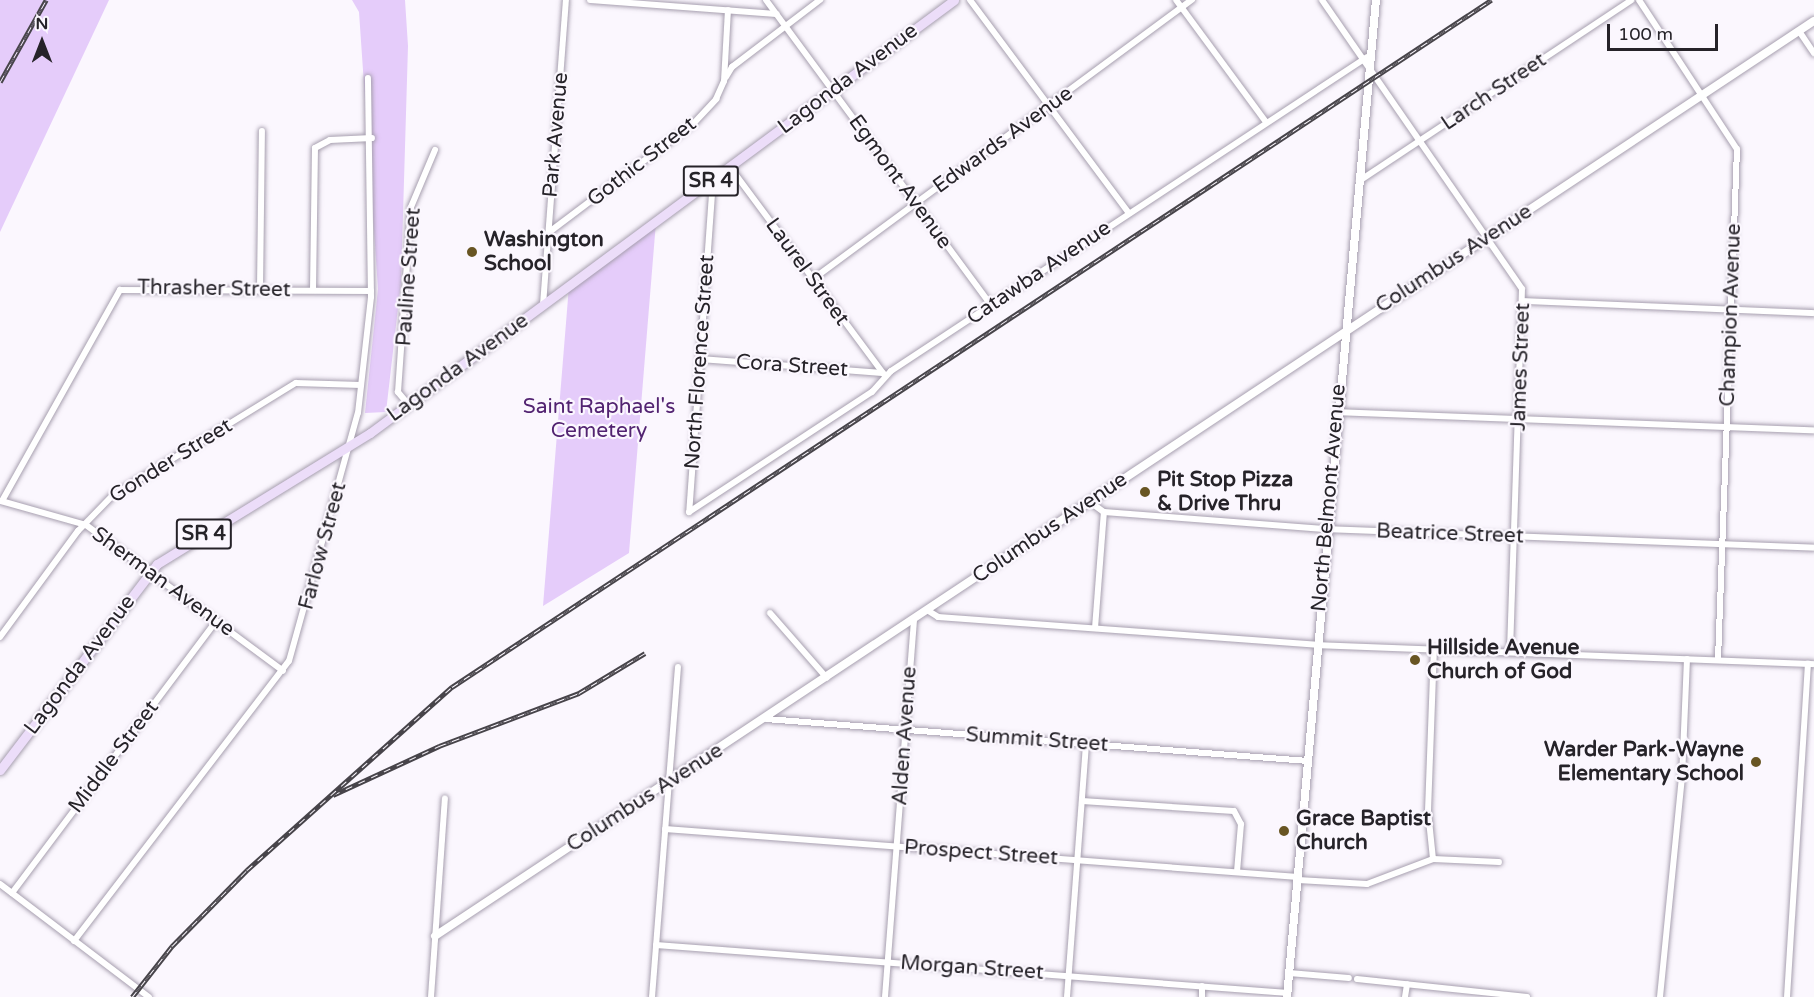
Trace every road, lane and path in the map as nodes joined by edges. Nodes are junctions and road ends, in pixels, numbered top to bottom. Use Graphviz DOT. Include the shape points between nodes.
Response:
graph roads {
  1 [pos="567,0"];
  2 [pos="590,0"];
  3 [pos="766,0"];
  4 [pos="820,0"];
  5 [pos="954,0"];
  6 [pos="970,0"];
  7 [pos="1176,0"];
  8 [pos="1192,0"];
  9 [pos="1322,0"];
  10 [pos="1376,0"];
  11 [pos="1631,0"];
  12 [pos="1640,0"];
  13 [pos="1181,8"];
  14 [pos="728,10"];
  15 [pos="776,14"];
  16 [pos="1814,21"];
  17 [pos="785,26"];
  18 [pos="1799,31"];
  19 [pos="1814,53"];
  20 [pos="1367,57"];
  21 [pos="368,78"];
  22 [pos="724,81"];
  23 [pos="832,90"];
  24 [pos="1703,94"];
  25 [pos="1048,106"];
  26 [pos="1266,122"];
  27 [pos="262,131"];
  28 [pos="372,138"];
  29 [pos="1423,139"];
  30 [pos="435,150"];
  31 [pos="730,167"];
  32 [pos="713,180"];
  33 [pos="1356,183"];
  34 [pos="916,204"];
  35 [pos="1129,213"];
  36 [pos="548,233"];
  37 [pos="1488,237"];
  38 [pos="813,279"];
  39 [pos="260,289"];
  40 [pos="313,290"];
  41 [pos="371,291"];
  42 [pos="1524,301"];
  43 [pos="991,305"];
  44 [pos="543,306"];
  45 [pos="1731,309"];
  46 [pos="1814,313"];
  47 [pos="1344,332"];
  48 [pos="700,360"];
  49 [pos="884,374"];
  50 [pos="361,386"];
  51 [pos="408,404"];
  52 [pos="1336,412"];
  53 [pos="1519,418"];
  54 [pos="1726,427"];
  55 [pos="1814,430"];
  56 [pos="353,443"];
  57 [pos="717,494"];
  58 [pos="1,501"];
  59 [pos="1089,502"];
  60 [pos="1104,512"];
  61 [pos="86,525"];
  62 [pos="1326,530"];
  63 [pos="1514,537"];
  64 [pos="1722,544"];
  65 [pos="1814,548"];
  66 [pos="150,572"];
  67 [pos="927,610"];
  68 [pos="770,613"];
  69 [pos="914,619"];
  70 [pos="216,621"];
  71 [pos="1095,628"];
  72 [pos="0,637"];
  73 [pos="1317,645"];
  74 [pos="1434,650"];
  75 [pos="1510,652"];
  76 [pos="1688,659"];
  77 [pos="1718,660"];
  78 [pos="1811,664"];
  79 [pos="678,667"];
  80 [pos="283,671"];
  81 [pos="827,678"];
  82 [pos="766,719"];
  83 [pos="905,730"];
  84 [pos="1086,744"];
  85 [pos="1308,761"];
  86 [pos="0,770"];
  87 [pos="669,782"];
  88 [pos="445,798"];
  89 [pos="1082,801"];
  90 [pos="665,829"];
  91 [pos="896,846"];
  92 [pos="1433,859"];
  93 [pos="1078,860"];
  94 [pos="1498,862"];
  95 [pos="1237,872"];
  96 [pos="1299,879"];
  97 [pos="0,884"];
  98 [pos="12,893"];
  99 [pos="435,936"];
  100 [pos="74,941"];
  101 [pos="656,945"];
  102 [pos="888,962"];
  103 [pos="1289,973"];
  104 [pos="1069,976"];
  105 [pos="1349,978"];
  106 [pos="1357,979"];
  107 [pos="1407,984"];
  108 [pos="1202,986"];
  109 [pos="1287,995"];
  110 [pos="149,997"];
  111 [pos="431,997"];
  112 [pos="652,997"];
  113 [pos="885,997"];
  114 [pos="1067,997"];
  115 [pos="1202,997"];
  116 [pos="1406,997"];
  117 [pos="1527,997"];
  118 [pos="1660,997"];
  119 [pos="1787,997"];
  1 -- 36 [label="street, Park Avenue"];
  2 -- 14 [label="street"];
  3 -- 15 [label="street, Egmont Avenue"];
  4 -- 17 [label="street, Gothic Street"];
  5 -- 23 [label="main road, Lagonda Avenue / SR 4"];
  6 -- 25 [label="street"];
  7 -- 13 [label="street"];
  8 -- 13 [label="street, Edwards Avenue"];
  9 -- 20 [label="street, James Street"];
  10 -- 20 [label="street, North Belmont Avenue"];
  11 -- 29 [label="street, Larch Street"];
  12 -- 24 [label="street, Champion Avenue"];
  13 -- 25 [label="street, Edwards Avenue"];
  13 -- 26 [label="street"];
  14 -- 15 [label="street"];
  14 -- 22 [label="street"];
  15 -- 17 [label="street, Egmont Avenue"];
  16 -- 18 [label="street, Columbus Avenue"];
  17 -- 22 [label="street, Gothic Street" via="732,67"];
  17 -- 23 [label="street, Egmont Avenue"];
  18 -- 19 [label="street"];
  18 -- 24 [label="street, Columbus Avenue"];
  20 -- 26 [label="street, Catawba Avenue"];
  20 -- 29 [label="street, James Street"];
  20 -- 33 [label="street, North Belmont Avenue"];
  21 -- 28 [label="street, Farlow Street"];
  22 -- 36 [label="street, Gothic Street" via="694,123"];
  23 -- 31 [label="main road, Lagonda Avenue / SR 4"];
  23 -- 34 [label="street, Egmont Avenue"];
  24 -- 37 [label="street, Columbus Avenue"];
  24 -- 45 [label="street, Champion Avenue" via="1737,149"];
  25 -- 34 [label="street, Edwards Avenue"];
  25 -- 35 [label="street"];
  26 -- 35 [label="street, Catawba Avenue"];
  27 -- 39 [label="street"];
  28 -- 40 [label="street" via="330,140 315,148"];
  28 -- 41 [label="street, Farlow Street"];
  29 -- 33 [label="street, Larch Street"];
  29 -- 37 [label="street, James Street"];
  30 -- 51 [label="street, Pauline Street" via="411,207 398,392"];
  31 -- 32 [label="main road, Lagonda Avenue / SR 4"];
  31 -- 38 [label="street, Laurel Street"];
  32 -- 44 [label="main road, Lagonda Avenue / SR 4"];
  32 -- 48 [label="street, North Florence Street"];
  33 -- 47 [label="street, North Belmont Avenue"];
  34 -- 38 [label="street, Edwards Avenue"];
  34 -- 43 [label="street, Egmont Avenue"];
  35 -- 43 [label="street, Catawba Avenue"];
  36 -- 44 [label="street, Park Avenue"];
  37 -- 42 [label="street, James Street" via="1521,287"];
  37 -- 47 [label="street, Columbus Avenue"];
  38 -- 49 [label="street, Laurel Street"];
  39 -- 40 [label="street, Thrasher Street"];
  39 -- 58 [label="street, Thrasher Street" via="130,287 116,294"];
  40 -- 41 [label="street, Thrasher Street"];
  41 -- 50 [label="street, Farlow Street"];
  42 -- 45 [label="street"];
  42 -- 53 [label="street, James Street"];
  43 -- 49 [label="street, Catawba Avenue"];
  44 -- 51 [label="main road, Lagonda Avenue / SR 4"];
  45 -- 46 [label="street"];
  45 -- 54 [label="street, Champion Avenue"];
  47 -- 52 [label="street, North Belmont Avenue"];
  47 -- 59 [label="street, Columbus Avenue"];
  48 -- 49 [label="street, Cora Street"];
  48 -- 57 [label="street, North Florence Street" via="689,512"];
  49 -- 57 [label="street, Catawba Avenue" via="872,392"];
  50 -- 56 [label="street, Farlow Street"];
  50 -- 61 [label="street, Gonder Street" via="296,383 112,496"];
  51 -- 56 [label="main road, Lagonda Avenue / SR 4"];
  52 -- 53 [label="street"];
  52 -- 62 [label="street, North Belmont Avenue"];
  53 -- 54 [label="street"];
  53 -- 63 [label="street, James Street"];
  54 -- 55 [label="street"];
  54 -- 64 [label="street, Champion Avenue"];
  56 -- 66 [label="main road, Lagonda Avenue / SR 4" via="167,556"];
  56 -- 80 [label="street, Farlow Street"];
  58 -- 61 [label="street, Sherman Avenue"];
  59 -- 60 [label="street, Beatrice Street"];
  59 -- 67 [label="street, Columbus Avenue"];
  60 -- 62 [label="street, Beatrice Street"];
  60 -- 71 [label="street"];
  61 -- 66 [label="street, Sherman Avenue"];
  61 -- 72 [label="street, Gonder Street"];
  62 -- 63 [label="street, Beatrice Street"];
  62 -- 73 [label="street, North Belmont Avenue"];
  63 -- 64 [label="street, Beatrice Street"];
  63 -- 75 [label="street, James Street"];
  64 -- 65 [label="street, Beatrice Street"];
  64 -- 77 [label="street, Champion Avenue"];
  66 -- 70 [label="street, Sherman Avenue"];
  66 -- 86 [label="main road, Lagonda Avenue / SR 4"];
  67 -- 69 [label="street, Columbus Avenue"];
  67 -- 71 [label="street" via="938,617"];
  68 -- 81 [label="street"];
  69 -- 81 [label="street, Columbus Avenue"];
  69 -- 83 [label="street, Alden Avenue"];
  70 -- 80 [label="street, Sherman Avenue"];
  70 -- 98 [label="street, Middle Street"];
  71 -- 73 [label="street"];
  73 -- 74 [label="street"];
  73 -- 85 [label="street, North Belmont Avenue"];
  74 -- 75 [label="street"];
  74 -- 92 [label="street" via="1428,811"];
  75 -- 76 [label="street"];
  76 -- 77 [label="street"];
  76 -- 118 [label="street" via="1682,778"];
  77 -- 78 [label="street"];
  78 -- 119 [label="street"];
  79 -- 87 [label="street"];
  80 -- 100 [label="street, Farlow Street"];
  81 -- 82 [label="street, Columbus Avenue"];
  82 -- 83 [label="street, Summit Street"];
  82 -- 87 [label="street, Columbus Avenue"];
  83 -- 84 [label="street, Summit Street"];
  83 -- 91 [label="street, Alden Avenue"];
  84 -- 85 [label="street, Summit Street"];
  84 -- 89 [label="street"];
  85 -- 96 [label="street, North Belmont Avenue"];
  87 -- 90 [label="street"];
  87 -- 99 [label="street, Columbus Avenue"];
  88 -- 99 [label="street"];
  89 -- 93 [label="street"];
  89 -- 95 [label="street" via="1233,811 1241,824"];
  90 -- 91 [label="street, Prospect Street"];
  90 -- 101 [label="street"];
  91 -- 93 [label="street, Prospect Street"];
  91 -- 102 [label="street, Alden Avenue"];
  92 -- 94 [label="street"];
  92 -- 96 [label="street, Prospect Street" via="1367,885"];
  93 -- 95 [label="street, Prospect Street"];
  93 -- 104 [label="street"];
  95 -- 96 [label="street, Prospect Street"];
  96 -- 103 [label="street, North Belmont Avenue"];
  97 -- 98 [label="street"];
  98 -- 100 [label="street"];
  99 -- 111 [label="street"];
  100 -- 110 [label="street"];
  101 -- 102 [label="street, Morgan Street"];
  101 -- 112 [label="street"];
  102 -- 104 [label="street, Morgan Street"];
  102 -- 113 [label="street, Alden Avenue"];
  103 -- 105 [label="street"];
  103 -- 109 [label="street, North Belmont Avenue"];
  104 -- 108 [label="street, Morgan Street"];
  104 -- 114 [label="street"];
  106 -- 107 [label="street"];
  107 -- 116 [label="street"];
  107 -- 117 [label="street"];
  108 -- 109 [label="street, Morgan Street"];
  108 -- 115 [label="street"];
}
